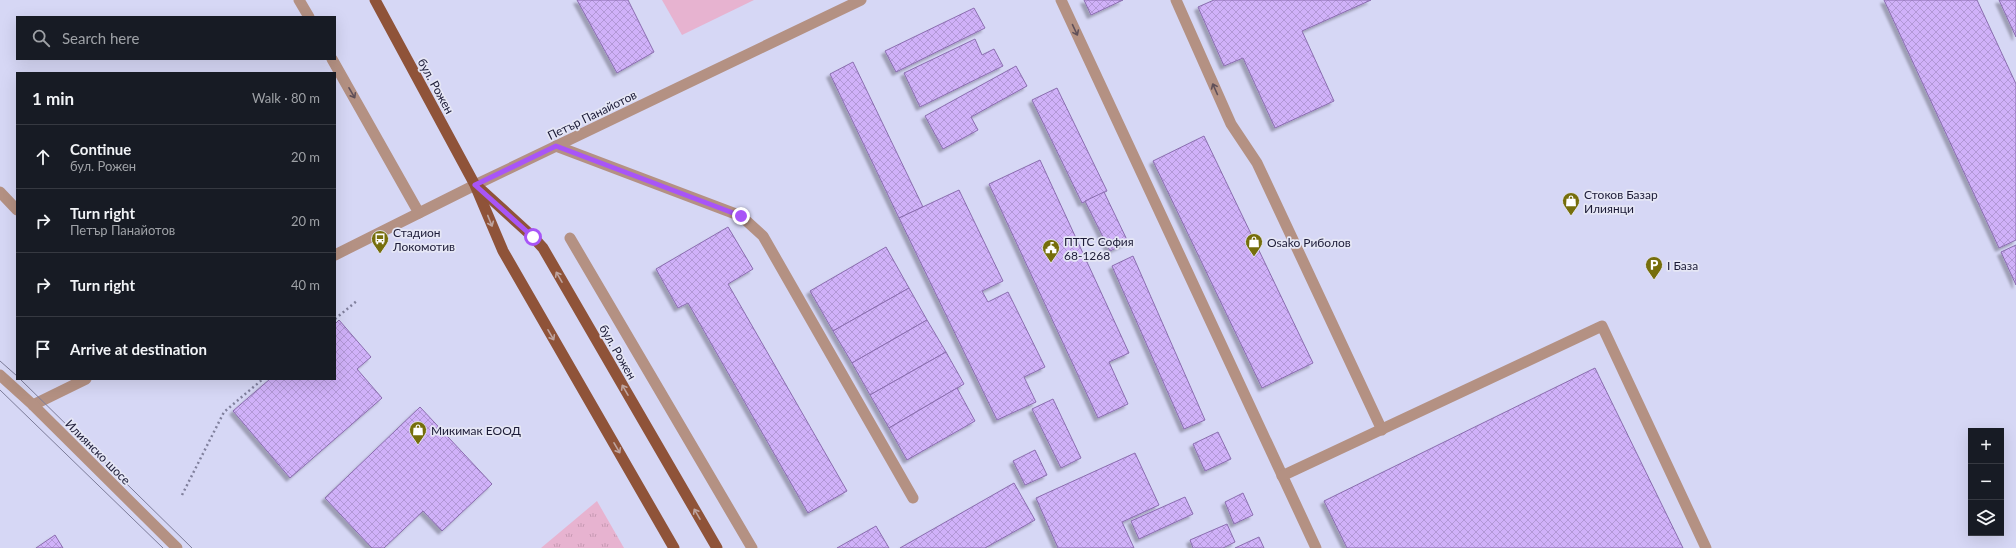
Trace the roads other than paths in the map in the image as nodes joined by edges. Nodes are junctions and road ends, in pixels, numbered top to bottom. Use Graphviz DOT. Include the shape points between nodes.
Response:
graph roads {
  1 [pos="299,0"];
  2 [pos="375,0"];
  3 [pos="861,0"];
  4 [pos="1061,0"];
  5 [pos="1176,0"];
  6 [pos="308,16"];
  7 [pos="333,60"];
  8 [pos="556,146"];
  9 [pos="475,185"];
  10 [pos="0,192"];
  11 [pos="16,209"];
  12 [pos="419,213"];
  13 [pos="570,238"];
  14 [pos="336,254"];
  15 [pos="0,375"];
  16 [pos="84,380"];
  17 [pos="33,405"];
  18 [pos="1382,430"];
  19 [pos="1282,476"];
  20 [pos="913,498"];
  21 [pos="177,548"];
  22 [pos="674,548"];
  23 [pos="717,548"];
  24 [pos="752,548"];
  25 [pos="1316,548"];
  26 [pos="1706,548"];
  1 -- 6 [label="street"];
  2 -- 9 [label="main road, бул. Рожен"];
  3 -- 8 [label="street, Петър Панайотов"];
  4 -- 19 [label="street, one-way"];
  18 -- 5 [label="street, one-way" via="1257,163 1231,124"];
  7 -- 12 [label="street, one-way"];
  8 -- 9 [label="street, Петър Панайотов"];
  8 -- 20 [label="street" via="741,216 763,236"];
  9 -- 12 [label="street, Петър Панайотов"];
  9 -- 22 [label="main road, бул. Рожен, one-way" via="503,251"];
  23 -- 9 [label="main road, бул. Рожен, one-way" via="542,248"];
  10 -- 11 [label="street"];
  12 -- 14 [label="street, Петър Панайотов"];
  13 -- 24 [label="street, бул. Рожен"];
  15 -- 17 [label="street, Илиянско шосе"];
  16 -- 17 [label="street"];
  17 -- 21 [label="street, Илиянско шосе"];
  18 -- 19 [label="street"];
  18 -- 26 [label="street" via="1602,326"];
  19 -- 25 [label="street"];
}
